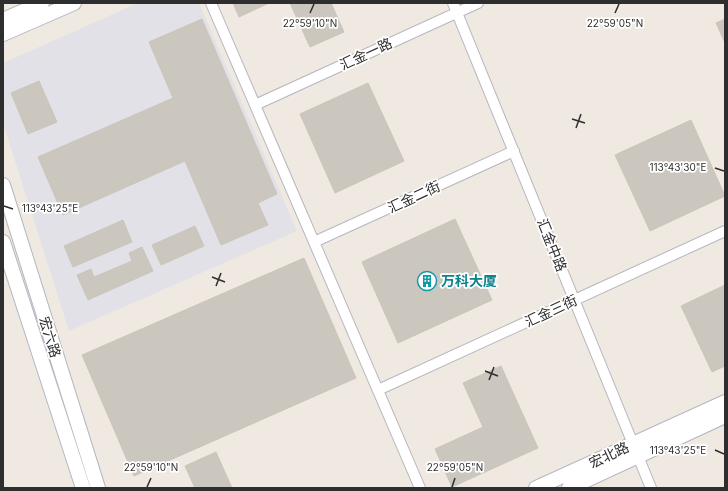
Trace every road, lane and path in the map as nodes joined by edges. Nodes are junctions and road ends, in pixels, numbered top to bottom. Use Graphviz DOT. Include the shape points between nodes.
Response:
graph roads {
  1 [pos="42,3"];
  2 [pos="74,3"];
  3 [pos="211,3"];
  4 [pos="478,3"];
  5 [pos="455,8"];
  6 [pos="3,20"];
  7 [pos="3,34"];
  8 [pos="255,105"];
  9 [pos="514,151"];
  10 [pos="3,185"];
  11 [pos="725,231"];
  12 [pos="3,242"];
  13 [pos="314,242"];
  14 [pos="575,300"];
  15 [pos="378,390"];
  16 [pos="725,402"];
  17 [pos="725,416"];
  18 [pos="636,450"];
  19 [pos="83,488"];
  20 [pos="98,488"];
  21 [pos="420,488"];
  22 [pos="536,488"];
  23 [pos="569,488"];
  24 [pos="651,488"];
  1 -- 6 [label="street"];
  2 -- 7 [label="street"];
  3 -- 8 [label="street"];
  4 -- 5 [label="street, 汇金一路"];
  5 -- 8 [label="street, 汇金一路"];
  5 -- 9 [label="street, 汇金中路"];
  8 -- 13 [label="street"];
  9 -- 13 [label="street, 汇金二街"];
  9 -- 14 [label="street, 汇金中路"];
  10 -- 20 [label="street, 宏六路"];
  11 -- 14 [label="street, 汇金三街"];
  12 -- 19 [label="street, 宏六路"];
  13 -- 15 [label="street"];
  14 -- 15 [label="street, 汇金三街"];
  14 -- 18 [label="street, 汇金中路"];
  15 -- 21 [label="street"];
  16 -- 18 [label="street, 宏北路"];
  17 -- 18 [label="street, 宏北路"];
  18 -- 22 [label="street, 宏北路"];
  18 -- 23 [label="street, 宏北路"];
  18 -- 24 [label="street, 汇金中路"];
}
